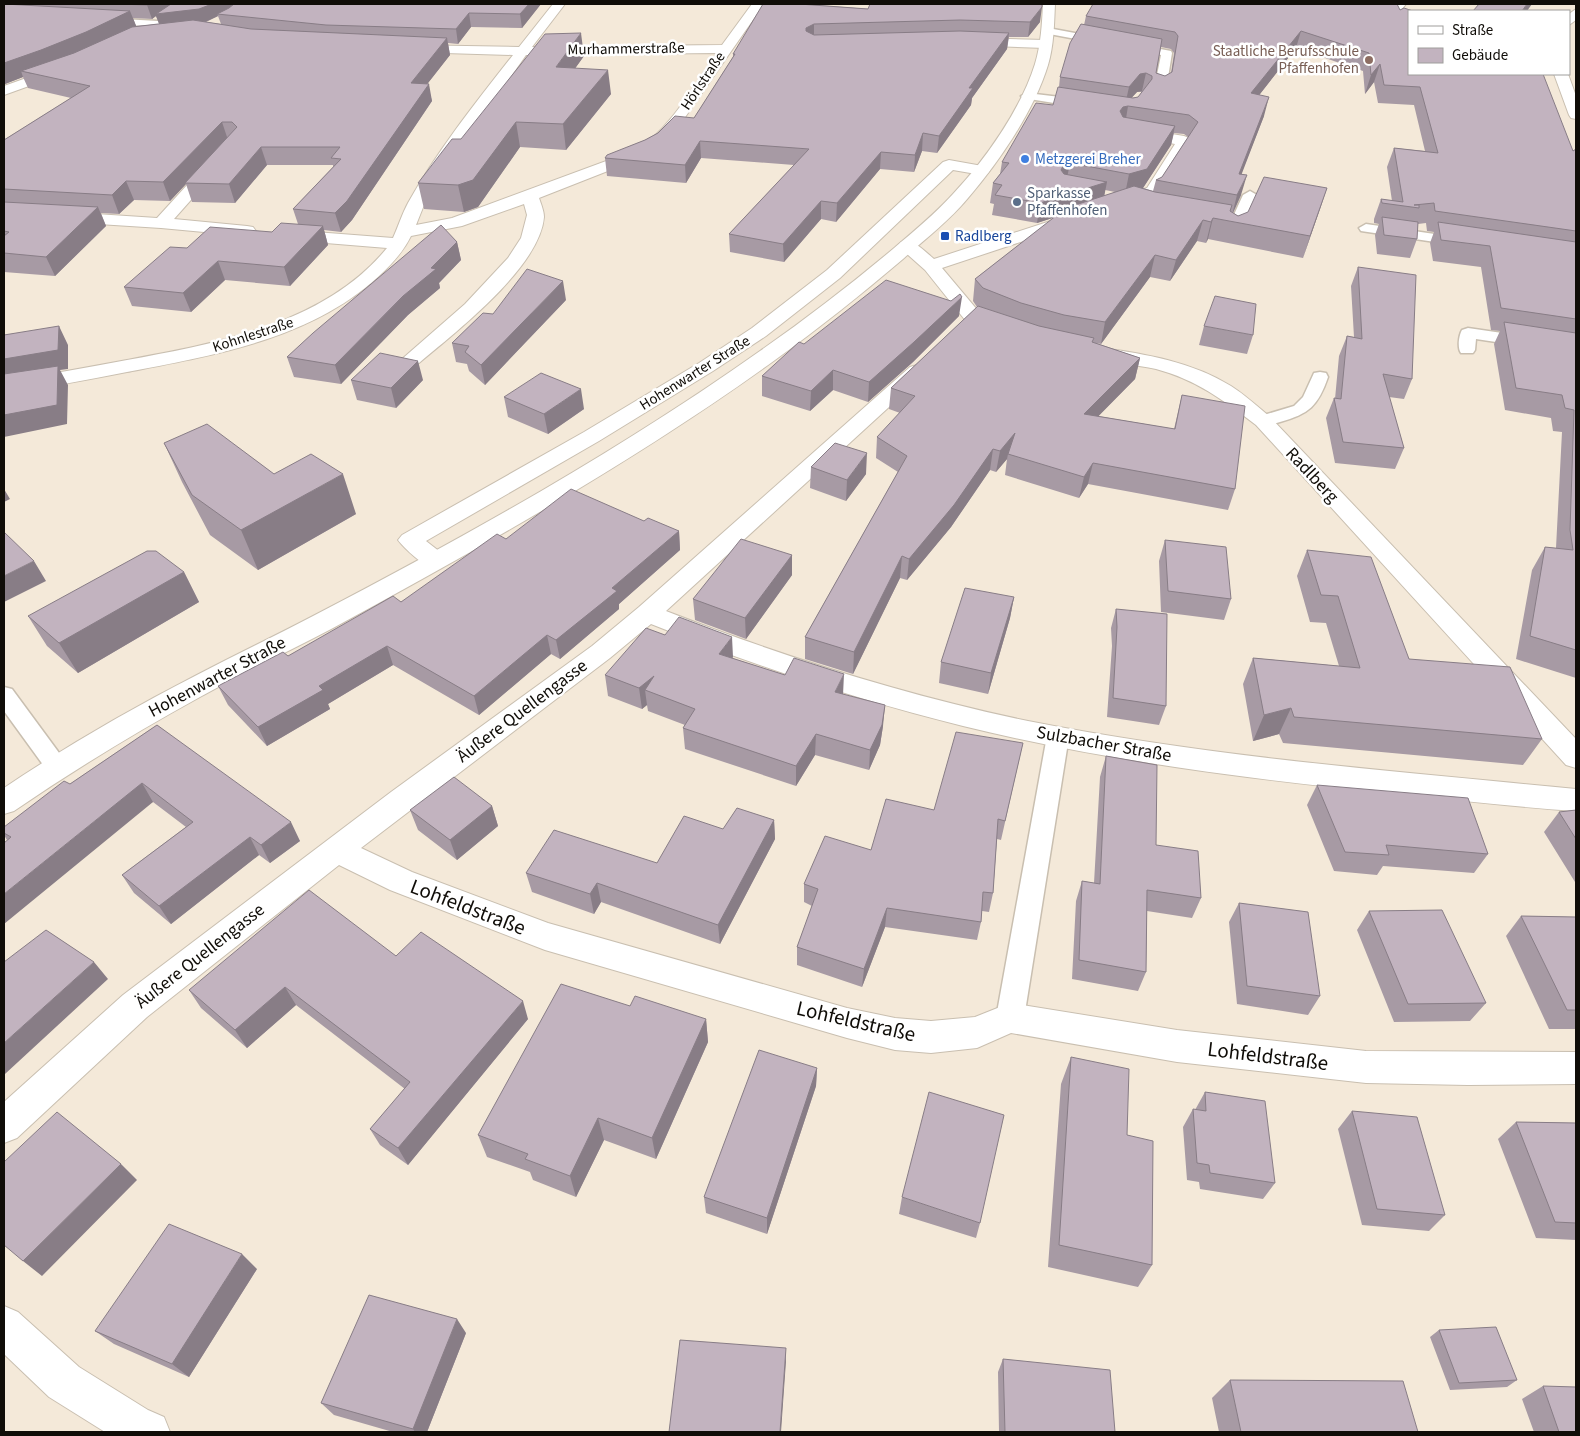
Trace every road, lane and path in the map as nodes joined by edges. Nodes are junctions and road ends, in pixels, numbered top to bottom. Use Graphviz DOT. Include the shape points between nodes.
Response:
graph roads {
  1 [pos="559,4"];
  2 [pos="758,4"];
  3 [pos="1049,4"];
  4 [pos="1400,4"];
  5 [pos="171,15"];
  6 [pos="90,21"];
  7 [pos="1408,23"];
  8 [pos="158,24"];
  9 [pos="172,33"];
  10 [pos="1046,37"];
  11 [pos="955,42"];
  12 [pos="397,48"];
  13 [pos="725,49"];
  14 [pos="522,50"];
  15 [pos="74,65"];
  16 [pos="1561,75"];
  17 [pos="1160,90"];
  18 [pos="4,91"];
  19 [pos="1027,96"];
  20 [pos="1101,106"];
  21 [pos="1576,115"];
  22 [pos="1125,131"];
  23 [pos="226,152"];
  24 [pos="982,170"];
  25 [pos="1250,195"];
  26 [pos="530,196"];
  27 [pos="1129,200"];
  28 [pos="1102,202"];
  29 [pos="1151,207"];
  30 [pos="4,213"];
  31 [pos="1084,215"];
  32 [pos="161,223"];
  33 [pos="1233,225"];
  34 [pos="1366,228"];
  35 [pos="403,238"];
  36 [pos="1481,244"];
  37 [pos="907,246"];
  38 [pos="931,266"];
  39 [pos="972,316"];
  40 [pos="953,335"];
  41 [pos="1029,336"];
  42 [pos="1576,349"];
  43 [pos="1083,350"];
  44 [pos="1467,350"];
  45 [pos="934,354"];
  46 [pos="412,359"];
  47 [pos="1320,377"];
  48 [pos="4,387"];
  49 [pos="1262,422"];
  50 [pos="435,560"];
  51 [pos="648,613"];
  52 [pos="4,695"];
  53 [pos="1058,736"];
  54 [pos="1576,757"];
  55 [pos="57,767"];
  56 [pos="1576,800"];
  57 [pos="4,802"];
  58 [pos="336,850"];
  59 [pos="1010,1018"];
  60 [pos="1576,1068"];
  61 [pos="4,1126"];
  62 [pos="4,1326"];
  63 [pos="149,1432"];
  1 -- 14 [label="street, Kohnlestraße"];
  2 -- 13 [label="street, Hörlstraße"];
  3 -- 10 [label="street, Hohenwarter Straße"];
  4 -- 7 [label="street" via="1395,14"];
  5 -- 8 [label="street"];
  6 -- 8 [label="lane"];
  8 -- 9 [label="street" via="141,37"];
  10 -- 11 [label="street"];
  10 -- 17 [label="lane" via="1167,53"];
  10 -- 19 [label="street, Hohenwarter Straße" via="1040,69"];
  12 -- 14 [label="street, Murhammerstraße"];
  13 -- 14 [label="street, Murhammerstraße"];
  13 -- 26 [label="street, Hörlstraße" via="667,133 653,146"];
  14 -- 35 [label="street, Kohnlestraße" via="452,146 413,210"];
  15 -- 18 [label="street"];
  16 -- 21 [label="street"];
  19 -- 20 [label="lane"];
  19 -- 24 [label="street, Hohenwarter Straße"];
  22 -- 27 [label="street" via="1184,141 1153,191"];
  23 -- 32 [label="street"];
  24 -- 37 [label="street, Hohenwarter Straße" via="959,198"];
  24 -- 50 [label="street, Hohenwarter Straße" via="949,165 843,266 765,328 608,427 410,540"];
  25 -- 33 [label="lane"];
  26 -- 35 [label="street, Hörlstraße"];
  26 -- 46 [label="street" via="536,204 534,228 514,264 474,307"];
  27 -- 28 [label="street"];
  27 -- 29 [label="lane"];
  30 -- 32 [label="street, Hörlstraße"];
  31 -- 38 [label="street"];
  32 -- 35 [label="street, Hörlstraße" via="264,233"];
  34 -- 36 [label="lane"];
  35 -- 48 [label="street, Kohnlestraße" via="387,260 352,290 275,330 172,358"];
  37 -- 38 [label="street"];
  37 -- 50 [label="street, Hohenwarter Straße" via="811,324 701,402 513,518"];
  38 -- 39 [label="street"];
  39 -- 40 [label="street"];
  39 -- 41 [label="street"];
  42 -- 44 [label="lane" via="1468,333"];
  43 -- 49 [label="street, Radlberg" via="1151,360 1194,374 1225,391"];
  45 -- 51 [label="street, Äußere Quellengasse"];
  47 -- 49 [label="lane" via="1314,397 1306,406"];
  49 -- 54 [label="street, Radlberg"];
  50 -- 55 [label="street, Hohenwarter Straße" via="192,689"];
  51 -- 53 [label="street, Sulzbacher Straße" via="743,651 847,686 950,714"];
  51 -- 58 [label="street, Äußere Quellengasse" via="601,652"];
  52 -- 55 [label="lane"];
  53 -- 56 [label="street, Sulzbacher Straße" via="1157,754 1254,766"];
  53 -- 59 [label="lane"];
  55 -- 57 [label="street, Hohenwarter Straße"];
  58 -- 59 [label="street, Lohfeldstraße" via="401,881 545,936 846,1023 896,1034 931,1037 977,1032"];
  58 -- 61 [label="street, Äußere Quellengasse" via="135,1006"];
  59 -- 60 [label="street, Lohfeldstraße" via="1177,1046 1366,1067"];
  62 -- 63 [label="street" via="64,1382"];
}
